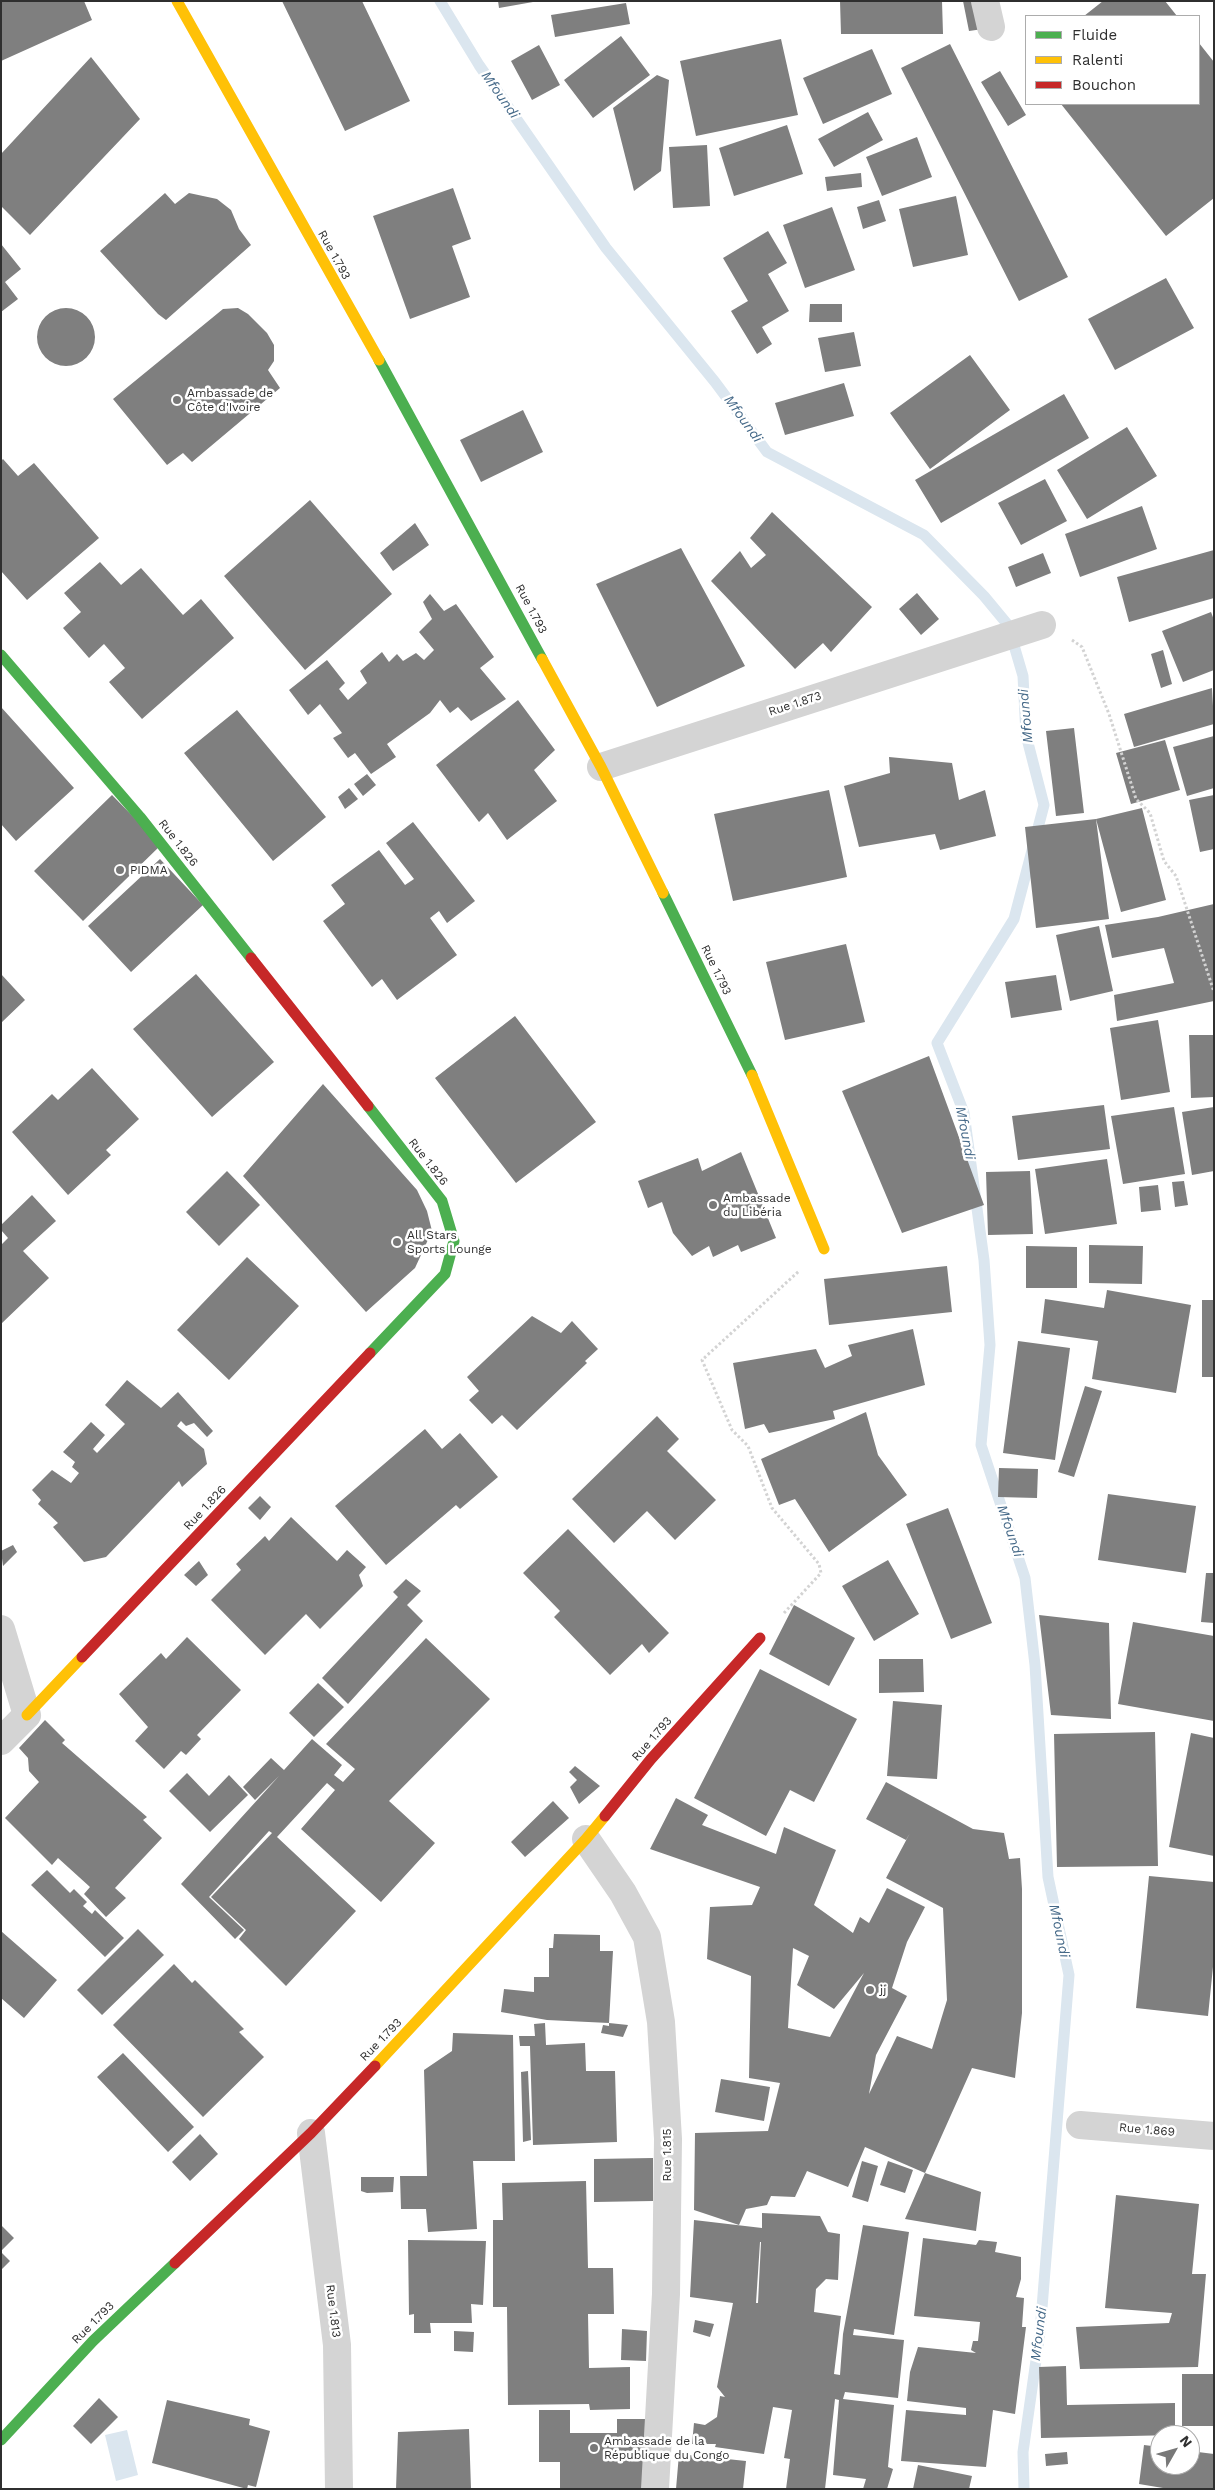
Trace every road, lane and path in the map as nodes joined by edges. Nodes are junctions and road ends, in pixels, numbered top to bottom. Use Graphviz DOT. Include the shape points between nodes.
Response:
graph roads {
  1 [pos="177,1"];
  2 [pos="1042,625"];
  3 [pos="1,655"];
  4 [pos="601,768"];
  5 [pos="1214,992"];
  6 [pos="824,1249"];
  7 [pos="1,1630"];
  8 [pos="760,1638"];
  9 [pos="27,1715"];
  10 [pos="1,1741"];
  11 [pos="586,1840"];
  12 [pos="1080,2125"];
  13 [pos="311,2133"];
  14 [pos="1214,2136"];
  15 [pos="1,2440"];
  16 [pos="339,2489"];
  17 [pos="655,2489"];
  1 -- 4 [label="street, Rue 1.793" via="442,473"];
  2 -- 4 [label="street, Rue 1.873"];
  2 -- 5 [label="path" via="1057,629 1082,647 1109,714 1136,799 1150,813 1164,862 1176,876"];
  3 -- 9 [label="street, Rue 1.826" via="140,817 442,1201 454,1241 445,1274"];
  4 -- 6 [label="street, Rue 1.793" via="756,1082"];
  6 -- 8 [label="path" via="702,1360 732,1430 748,1446 772,1508 818,1564 821,1573"];
  7 -- 9 [label="street"];
  8 -- 11 [label="street, Rue 1.793" via="651,1759"];
  9 -- 10 [label="street"];
  11 -- 13 [label="street, Rue 1.793"];
  11 -- 17 [label="street, Rue 1.815" via="623,1893 646,1938 661,2022 668,2139 666,2294"];
  12 -- 14 [label="street, Rue 1.869"];
  13 -- 15 [label="street, Rue 1.793" via="93,2341"];
  13 -- 16 [label="street, Rue 1.813" via="338,2345"];
}
